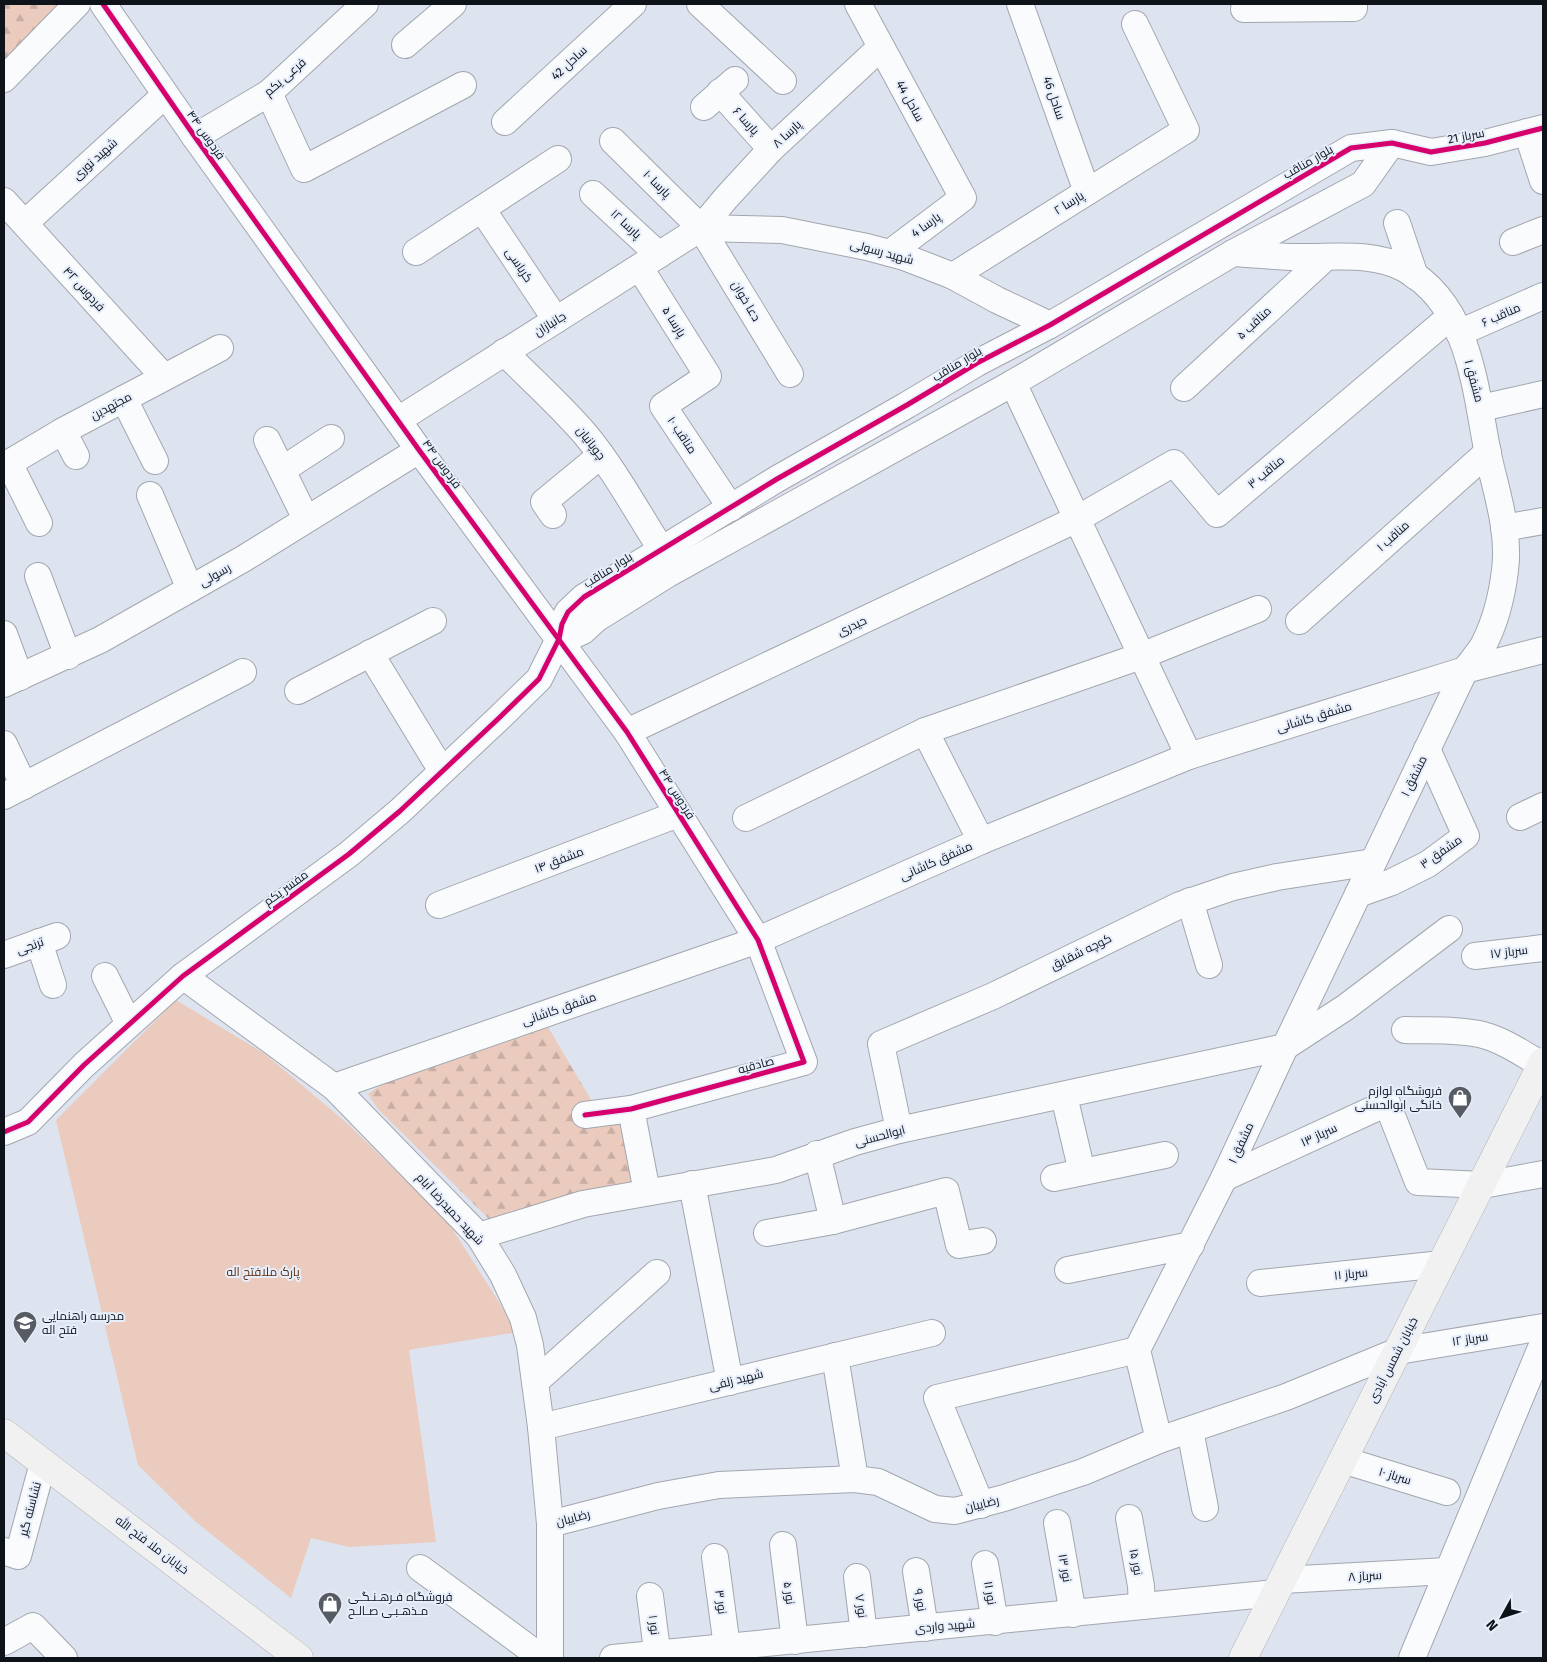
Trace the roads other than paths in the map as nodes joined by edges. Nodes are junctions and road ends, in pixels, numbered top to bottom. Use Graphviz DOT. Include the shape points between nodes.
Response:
graph roads {
  1 [pos="77,4"];
  2 [pos="103,4"];
  3 [pos="365,4"];
  4 [pos="453,4"];
  5 [pos="633,4"];
  6 [pos="700,4"];
  7 [pos="858,4"];
  8 [pos="1020,4"];
  9 [pos="1354,4"];
  10 [pos="1244,9"];
  11 [pos="1135,24"];
  12 [pos="406,45"];
  13 [pos="881,47"];
  14 [pos="4,79"];
  15 [pos="783,80"];
  16 [pos="463,85"];
  17 [pos="269,93"];
  18 [pos="720,93"];
  19 [pos="165,95"];
  20 [pos="505,122"];
  21 [pos="1535,130"];
  22 [pos="195,137"];
  23 [pos="613,141"];
  24 [pos="1392,143"];
  25 [pos="771,149"];
  26 [pos="558,159"];
  27 [pos="1543,182"];
  28 [pos="1087,192"];
  29 [pos="593,194"];
  30 [pos="963,198"];
  31 [pos="4,201"];
  32 [pos="482,209"];
  33 [pos="25,222"];
  34 [pos="1398,222"];
  35 [pos="701,228"];
  36 [pos="1543,230"];
  37 [pos="1513,242"];
  38 [pos="416,252"];
  39 [pos="890,252"];
  40 [pos="1233,253"];
  41 [pos="1325,258"];
  42 [pos="650,262"];
  43 [pos="953,276"];
  44 [pos="1415,276"];
  45 [pos="1543,296"];
  46 [pos="556,320"];
  47 [pos="1050,325"];
  48 [pos="1455,325"];
  49 [pos="220,348"];
  50 [pos="504,352"];
  51 [pos="790,374"];
  52 [pos="708,376"];
  53 [pos="164,377"];
  54 [pos="1013,383"];
  55 [pos="1184,388"];
  56 [pos="1543,394"];
  57 [pos="124,399"];
  58 [pos="1481,408"];
  59 [pos="398,420"];
  60 [pos="63,431"];
  61 [pos="331,438"];
  62 [pos="267,440"];
  63 [pos="419,450"];
  64 [pos="1488,452"];
  65 [pos="601,455"];
  66 [pos="76,456"];
  67 [pos="155,461"];
  68 [pos="6,465"];
  69 [pos="282,470"];
  70 [pos="150,495"];
  71 [pos="731,508"];
  72 [pos="553,515"];
  73 [pos="306,519"];
  74 [pos="1077,519"];
  75 [pos="1543,521"];
  76 [pos="39,523"];
  77 [pos="1504,528"];
  78 [pos="661,549"];
  79 [pos="38,576"];
  80 [pos="190,589"];
  81 [pos="1258,608"];
  82 [pos="433,621"];
  83 [pos="1299,621"];
  84 [pos="4,634"];
  85 [pos="559,639"];
  86 [pos="1543,650"];
  87 [pos="370,653"];
  88 [pos="68,656"];
  89 [pos="1141,656"];
  90 [pos="1465,670"];
  91 [pos="243,672"];
  92 [pos="12,681"];
  93 [pos="298,691"];
  94 [pos="925,731"];
  95 [pos="627,732"];
  96 [pos="4,744"];
  97 [pos="1427,749"];
  98 [pos="1189,756"];
  99 [pos="442,771"];
  100 [pos="14,791"];
  101 [pos="1543,806"];
  102 [pos="678,814"];
  103 [pos="1520,817"];
  104 [pos="746,818"];
  105 [pos="981,841"];
  106 [pos="1373,862"];
  107 [pos="1358,894"];
  108 [pos="1190,902"];
  109 [pos="439,905"];
  110 [pos="1449,929"];
  111 [pos="758,940"];
  112 [pos="1543,948"];
  113 [pos="4,955"];
  114 [pos="1475,956"];
  115 [pos="1209,965"];
  116 [pos="105,976"];
  117 [pos="183,976"];
  118 [pos="53,985"];
  119 [pos="129,1024"];
  120 [pos="1406,1030"];
  121 [pos="1285,1047"];
  122 [pos="1542,1064"];
  123 [pos="334,1087"];
  124 [pos="1064,1096"];
  125 [pos="631,1109"];
  126 [pos="585,1115"];
  127 [pos="898,1130"];
  128 [pos="4,1132"];
  129 [pos="817,1154"];
  130 [pos="1165,1155"];
  131 [pos="1082,1172"];
  132 [pos="1543,1174"];
  133 [pos="1054,1178"];
  134 [pos="1224,1178"];
  135 [pos="692,1184"];
  136 [pos="1483,1184"];
  137 [pos="647,1192"];
  138 [pos="833,1221"];
  139 [pos="767,1233"];
  140 [pos="479,1236"];
  141 [pos="983,1241"];
  142 [pos="1191,1245"];
  143 [pos="1442,1264"];
  144 [pos="1068,1270"];
  145 [pos="657,1273"];
  146 [pos="1260,1283"];
  147 [pos="1543,1327"];
  148 [pos="932,1333"];
  149 [pos="1543,1343"];
  150 [pos="1137,1350"];
  151 [pos="1398,1351"];
  152 [pos="835,1356"];
  153 [pos="535,1382"];
  154 [pos="730,1382"];
  155 [pos="541,1427"];
  156 [pos="1190,1430"];
  157 [pos="4,1433"];
  158 [pos="1159,1440"];
  159 [pos="1343,1460"];
  160 [pos="43,1463"];
  161 [pos="855,1478"];
  162 [pos="1447,1492"];
  163 [pos="981,1505"];
  164 [pos="1205,1508"];
  165 [pos="1129,1518"];
  166 [pos="1056,1523"];
  167 [pos="550,1524"];
  168 [pos="783,1545"];
  169 [pos="11,1553"];
  170 [pos="715,1557"];
  171 [pos="985,1564"];
  172 [pos="420,1568"];
  173 [pos="916,1571"];
  174 [pos="1447,1571"];
  175 [pos="856,1577"];
  176 [pos="1279,1586"];
  177 [pos="650,1596"];
  178 [pos="1142,1606"];
  179 [pos="1073,1614"];
  180 [pos="995,1622"];
  181 [pos="925,1628"];
  182 [pos="864,1634"];
  183 [pos="796,1641"];
  184 [pos="4,1642"];
  185 [pos="727,1647"];
  186 [pos="769,1651"];
  187 [pos="658,1656"];
  188 [pos="64,1658"];
  189 [pos="298,1658"];
  190 [pos="542,1658"];
  191 [pos="550,1658"];
  192 [pos="613,1658"];
  193 [pos="1243,1658"];
  194 [pos="1412,1658"];
  1 -- 14 [label="street"];
  2 -- 19 [label="street, فردوس ۴۴"];
  3 -- 17 [label="street, فرعی یکم"];
  4 -- 12 [label="street"];
  5 -- 20 [label="street, ساحل 42"];
  6 -- 15 [label="street"];
  7 -- 13 [label="street, ساحل 44"];
  8 -- 28 [label="street, ساحل 46"];
  9 -- 10 [label="street" via="1354,8"];
  11 -- 28 [label="street, پارسا ۲" via="1186,130"];
  13 -- 25 [label="street, پارسا ۸"];
  13 -- 30 [label="street, ساحل 44"];
  16 -- 17 [label="street" via="304,169"];
  17 -- 22 [label="street, فرعی یکم"];
  18 -- 25 [label="street, پارسا ۶"];
  19 -- 22 [label="street, فردوس ۴۴"];
  19 -- 33 [label="street, شهید نوری"];
  21 -- 24 [label="street, سرباز 21" via="1431,152"];
  21 -- 27 [label="street"];
  22 -- 59 [label="street, فردوس ۴۴"];
  23 -- 35 [label="street, پارسا ۱۰"];
  24 -- 40 [label="street" via="1363,184"];
  24 -- 47 [label="street, بلوار مناقب" via="1351,148"];
  25 -- 35 [label="street, پارسا ۸"];
  26 -- 32 [label="street"];
  28 -- 43 [label="street, پارسا ۲"];
  29 -- 42 [label="street, پارسا ۱۲"];
  30 -- 39 [label="street, پارسا 4"];
  31 -- 33 [label="street, فردوس ۴۲"];
  32 -- 38 [label="street"];
  32 -- 46 [label="street, کرباسی"];
  33 -- 53 [label="street, فردوس ۴۲"];
  34 -- 44 [label="street"];
  35 -- 39 [label="street, شهید رسولی" via="782,230"];
  35 -- 42 [label="street, جانبازان"];
  35 -- 51 [label="street, دعا خوان"];
  36 -- 37 [label="street"];
  39 -- 43 [label="street, شهید رسولی"];
  40 -- 41 [label="street, مشفق ۱"];
  40 -- 54 [label="street"];
  41 -- 44 [label="street, مشفق ۱" via="1391,262"];
  41 -- 55 [label="street, مناقب ۵"];
  42 -- 46 [label="street, جانبازان"];
  42 -- 52 [label="street, پارسا ۵"];
  43 -- 47 [label="street, شهید رسولی"];
  44 -- 48 [label="street, مشفق ۱" via="1444,304"];
  45 -- 48 [label="street, مناقب ۶"];
  46 -- 50 [label="street, جانبازان"];
  47 -- 71 [label="street, بلوار مناقب" via="977,363"];
  48 -- 58 [label="street, مشفق ۱" via="1474,376"];
  48 -- 74 [label="street, مناقب ۳" via="1217,514 1174,463"];
  49 -- 53 [label="street, مجتهدین"];
  50 -- 59 [label="street, جانبازان"];
  50 -- 65 [label="street, چوپانیان" via="567,414"];
  52 -- 71 [label="street, مناقب ۱۰" via="663,406"];
  53 -- 57 [label="street, مجتهدین"];
  54 -- 74 [label="street"];
  54 -- 85 [label="street" via="668,574 583,631"];
  56 -- 58 [label="street"];
  57 -- 60 [label="street, مجتهدین"];
  57 -- 67 [label="street"];
  58 -- 64 [label="street, مشفق ۱"];
  59 -- 63 [label="street, فردوس ۴۴"];
  60 -- 66 [label="street"];
  60 -- 68 [label="street, مجتهدین"];
  61 -- 69 [label="street"];
  62 -- 69 [label="street"];
  63 -- 73 [label="street, رسولی"];
  63 -- 85 [label="street, فردوس ۴۴"];
  64 -- 77 [label="street, مشفق ۱"];
  64 -- 83 [label="street, مناقب ۱"];
  65 -- 72 [label="street" via="544,502"];
  65 -- 78 [label="street, چوپانیان"];
  68 -- 76 [label="street"];
  69 -- 73 [label="street"];
  70 -- 80 [label="street"];
  71 -- 78 [label="street, بلوار مناقب"];
  73 -- 80 [label="street, رسولی"];
  74 -- 89 [label="street"];
  74 -- 95 [label="street, حیدری"];
  75 -- 77 [label="street"];
  77 -- 90 [label="street, مشفق ۱" via="1506,568 1494,620 1482,647"];
  78 -- 85 [label="street, بلوار مناقب" via="584,597 568,612"];
  79 -- 88 [label="street"];
  80 -- 88 [label="street, رسولی"];
  81 -- 89 [label="street"];
  82 -- 87 [label="street"];
  84 -- 92 [label="street"];
  85 -- 95 [label="street, فردوس ۴۴"];
  85 -- 99 [label="street, مفسر یکم" via="539,679"];
  86 -- 90 [label="street, مشفق کاشانی"];
  87 -- 93 [label="street"];
  87 -- 99 [label="street"];
  88 -- 92 [label="street, رسولی"];
  89 -- 94 [label="street"];
  89 -- 98 [label="street"];
  90 -- 97 [label="street, مشفق ۱"];
  90 -- 98 [label="street, مشفق کاشانی"];
  91 -- 100 [label="street"];
  94 -- 104 [label="street"];
  94 -- 105 [label="street"];
  95 -- 102 [label="street, فردوس ۴۴"];
  96 -- 100 [label="street"];
  97 -- 106 [label="street, مشفق ۱"];
  97 -- 107 [label="street, مشفق ۳" via="1466,836 1428,864"];
  98 -- 105 [label="street, مشفق کاشانی"];
  99 -- 117 [label="street, مفسر یکم" via="348,854"];
  101 -- 103 [label="street"];
  102 -- 109 [label="street, مشفق ۱۴"];
  102 -- 111 [label="street, فردوس ۴۴"];
  105 -- 111 [label="street, مشفق کاشانی"];
  106 -- 107 [label="street, مشفق ۱"];
  106 -- 108 [label="street, کوچه شقایق" via="1277,877 1233,887"];
  107 -- 121 [label="street, مشفق ۱"];
  108 -- 115 [label="street"];
  108 -- 127 [label="street, کوچه شقایق" via="985,999 881,1044"];
  110 -- 121 [label="street" via="1346,1007"];
  111 -- 123 [label="street, مشفق کاشانی"];
  111 -- 125 [label="street, صادقیه" via="804,1062"];
  112 -- 114 [label="street, سرباز ۱۷"];
  113 -- 118 [label="street, ترنجی" via="48,939"];
  116 -- 119 [label="street"];
  117 -- 119 [label="street, مفسر یکم"];
  117 -- 123 [label="street, شهید حمیدرضا آبام"];
  119 -- 128 [label="street, مفسر یکم" via="28,1122"];
  120 -- 122 [label="street" via="1482,1034"];
  121 -- 124 [label="street, ابوالحسنی"];
  121 -- 134 [label="street, مشفق ۱"];
  122 -- 136 [label="main road, خیابان شمس آبادی"];
  123 -- 140 [label="street, شهید حمیدرضا آبام"];
  124 -- 127 [label="street, ابوالحسنی"];
  124 -- 131 [label="street"];
  125 -- 126 [label="street, صادقیه"];
  125 -- 137 [label="street"];
  127 -- 129 [label="street, ابوالحسنی"];
  129 -- 135 [label="street, ابوالحسنی" via="776,1170"];
  129 -- 138 [label="street"];
  130 -- 131 [label="street"];
  131 -- 133 [label="street"];
  132 -- 136 [label="street"];
  134 -- 136 [label="street, سرباز ۱۳" via="1387,1103 1418,1182"];
  134 -- 142 [label="street, مشفق ۱"];
  135 -- 137 [label="street, ابوالحسنی"];
  135 -- 154 [label="street"];
  136 -- 143 [label="main road, خیابان شمس آبادی"];
  137 -- 140 [label="street, ابوالحسنی" via="583,1204"];
  138 -- 139 [label="street"];
  138 -- 141 [label="street" via="946,1191 959,1245"];
  140 -- 153 [label="street, شهید حمیدرضا آبام" via="504,1275 523,1318"];
  142 -- 144 [label="street"];
  142 -- 150 [label="street, مشفق ۱"];
  143 -- 146 [label="street, سرباز ۱۱"];
  143 -- 151 [label="main road, خیابان شمس آبادی"];
  145 -- 153 [label="street"];
  147 -- 151 [label="street, سرباز ۱۲"];
  148 -- 152 [label="street, شهید زلفی"];
  149 -- 174 [label="street"];
  150 -- 158 [label="street"];
  150 -- 163 [label="street" via="937,1398"];
  151 -- 156 [label="street, رضاییان" via="1286,1397"];
  151 -- 159 [label="main road, خیابان شمس آبادی"];
  152 -- 154 [label="street, شهید زلفی"];
  152 -- 161 [label="street"];
  153 -- 155 [label="street, شهید حمیدرضا آبام"];
  154 -- 155 [label="street, شهید زلفی"];
  155 -- 167 [label="street, شهید حمیدرضا آبام"];
  156 -- 158 [label="street, رضاییان"];
  156 -- 164 [label="street"];
  157 -- 160 [label="main road, خیابان ملا فتح الله"];
  158 -- 163 [label="street, رضاییان" via="1083,1472"];
  159 -- 162 [label="street, سرباز ۱۰"];
  159 -- 176 [label="main road, خیابان شمس آبادی"];
  160 -- 169 [label="street, نشاسته گیر"];
  160 -- 189 [label="main road, خیابان ملا فتح الله"];
  161 -- 163 [label="street, رضاییان" via="878,1482 935,1509 955,1511"];
  161 -- 167 [label="street, رضاییان" via="719,1485 658,1496"];
  165 -- 178 [label="street, نور ۱۵"];
  166 -- 179 [label="street, نور ۱۳"];
  167 -- 191 [label="street, شهید حمیدرضا آبام"];
  168 -- 183 [label="street, نور ۵"];
  170 -- 185 [label="street, نور ۳"];
  171 -- 180 [label="street, نور ۱۱"];
  172 -- 190 [label="street"];
  173 -- 181 [label="street, نور ۹"];
  174 -- 176 [label="street, سرباز ۸"];
  174 -- 194 [label="street"];
  175 -- 182 [label="street, نور ۷"];
  176 -- 178 [label="street, شهید واردی"];
  176 -- 193 [label="main road, خیابان شمس آبادی"];
  177 -- 187 [label="street, نور ۱"];
  178 -- 179 [label="street, شهید واردی"];
  179 -- 180 [label="street, شهید واردی"];
  180 -- 181 [label="street, شهید واردی"];
  181 -- 182 [label="street, شهید واردی"];
  182 -- 183 [label="street, شهید واردی"];
  183 -- 186 [label="street, شهید واردی"];
  184 -- 188 [label="street" via="33,1626"];
  185 -- 186 [label="street, شهید واردی"];
  185 -- 187 [label="street, شهید واردی"];
  187 -- 192 [label="street, شهید واردی"];
}
